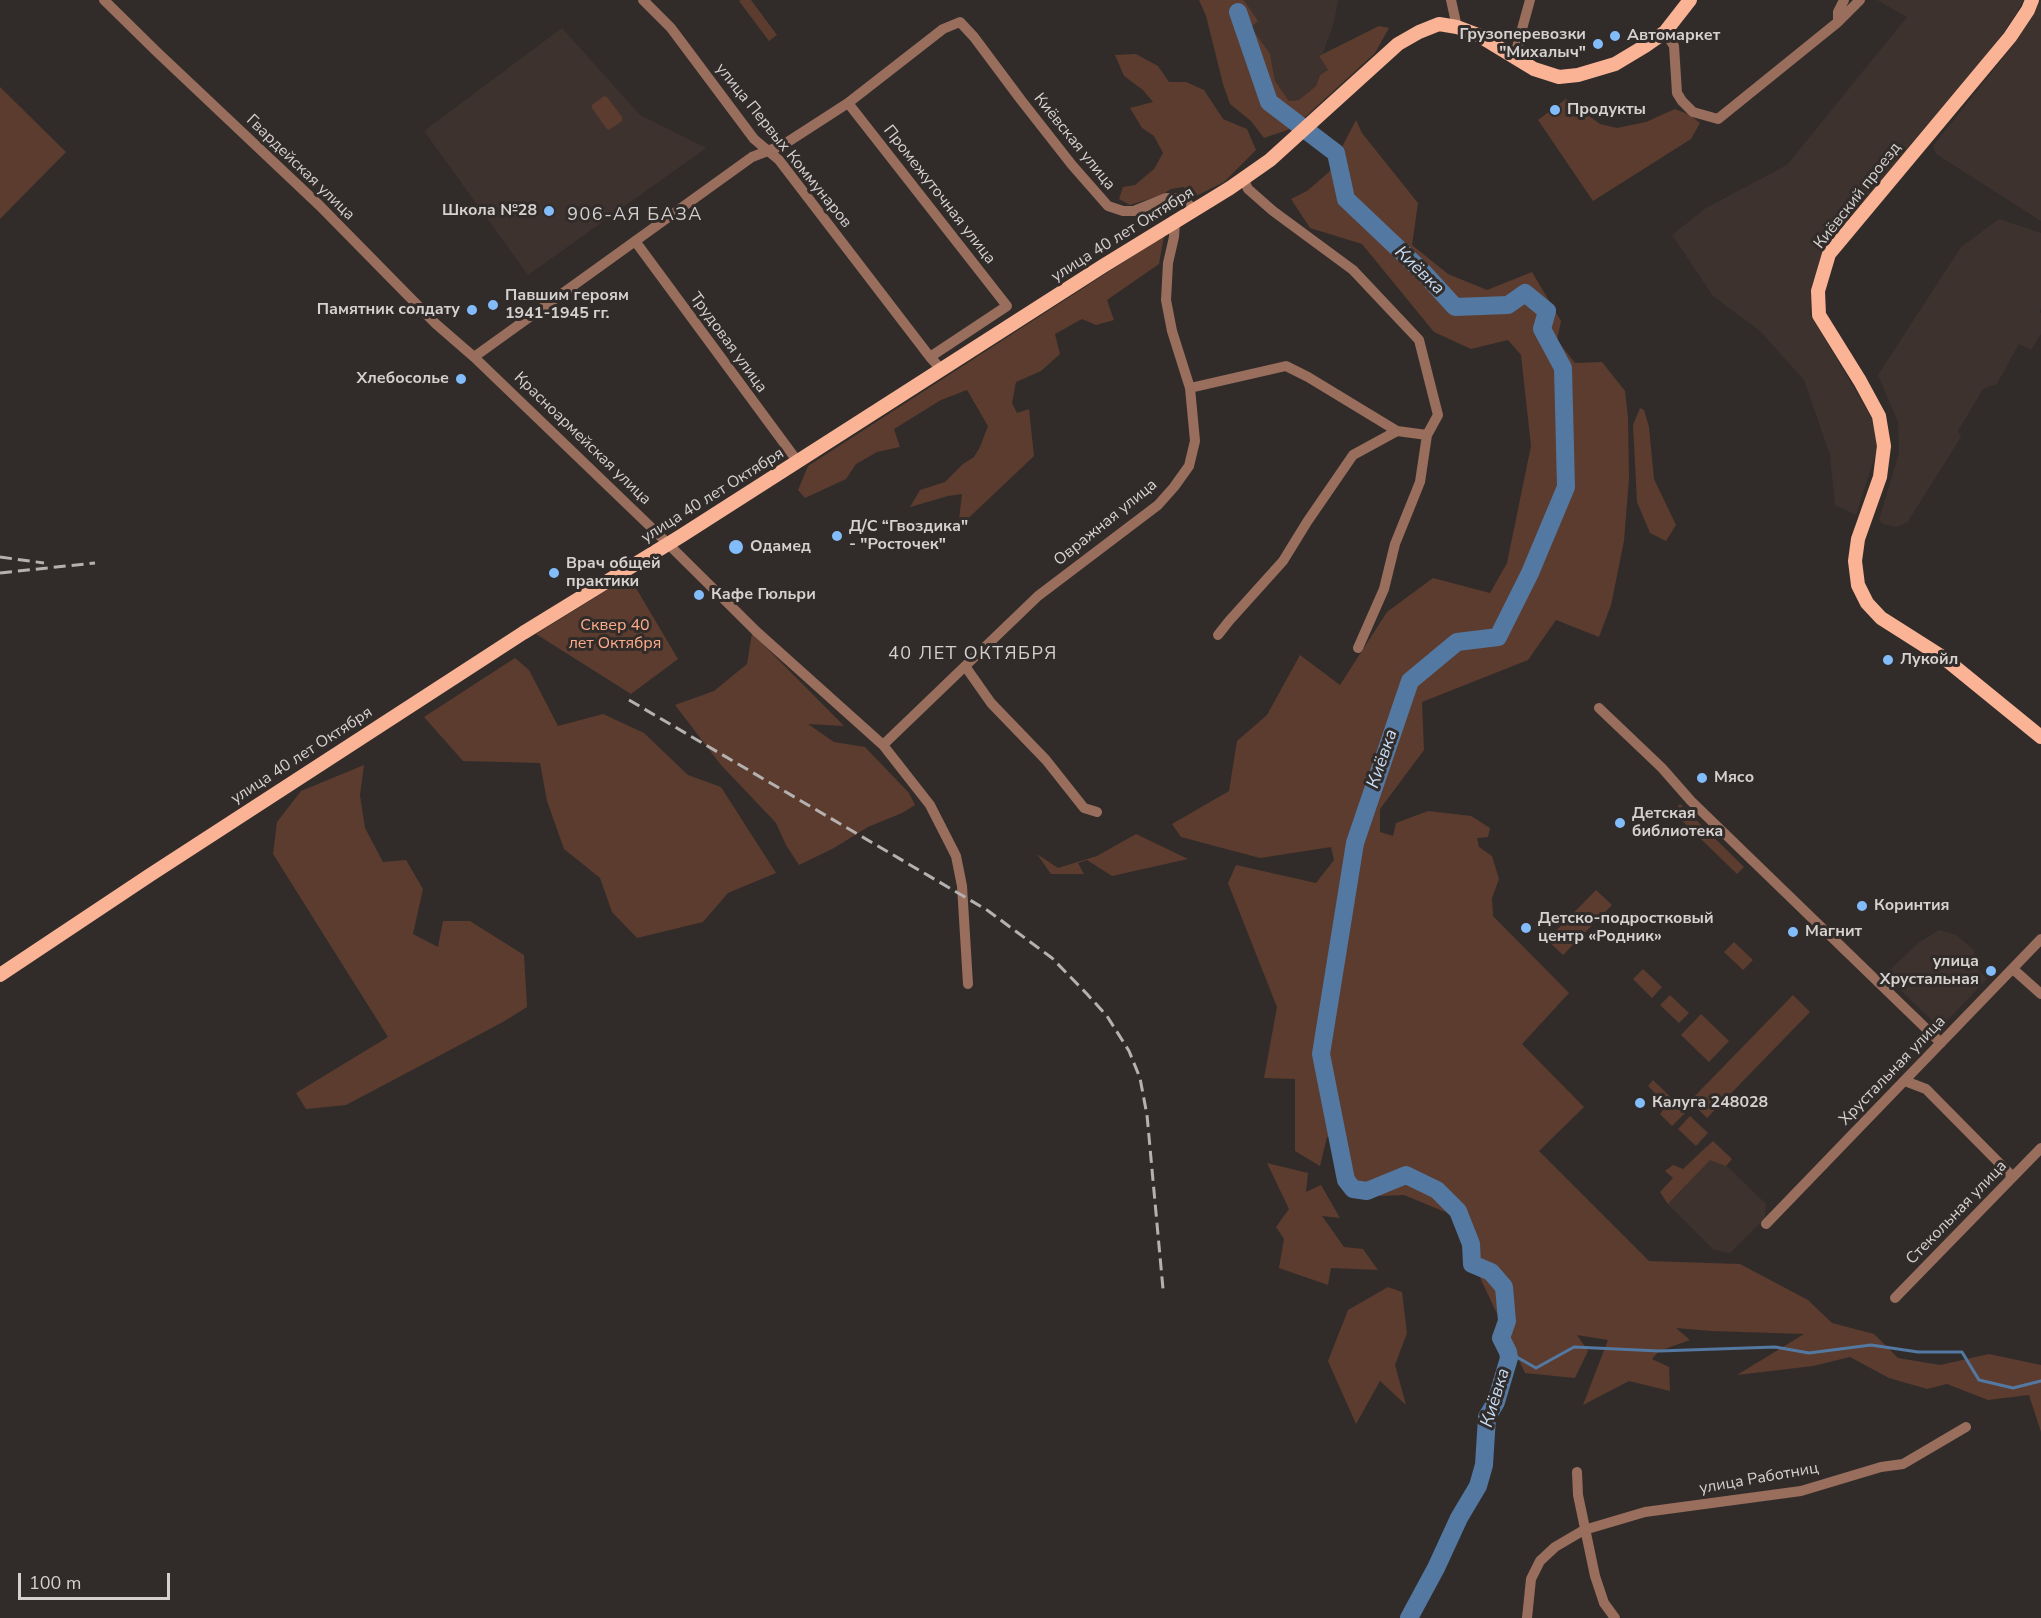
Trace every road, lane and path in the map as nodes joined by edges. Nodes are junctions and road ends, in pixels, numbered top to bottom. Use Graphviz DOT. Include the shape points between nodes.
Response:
graph roads {
  1 [pos="104,0"];
  2 [pos="643,0"];
  3 [pos="1450,0"];
  4 [pos="1530,0"];
  5 [pos="1690,0"];
  6 [pos="1844,0"];
  7 [pos="1860,0"];
  8 [pos="2032,0"];
  9 [pos="1839,22"];
  10 [pos="1457,27"];
  11 [pos="1665,32"];
  12 [pos="1514,58"];
  13 [pos="848,103"];
  14 [pos="769,151"];
  15 [pos="1243,178"];
  16 [pos="1194,211"];
  17 [pos="1175,222"];
  18 [pos="635,241"];
  19 [pos="474,357"];
  20 [pos="930,357"];
  21 [pos="941,369"];
  22 [pos="1190,388"];
  23 [pos="1397,432"];
  24 [pos="1427,435"];
  25 [pos="798,462"];
  26 [pos="668,544"];
  27 [pos="1218,635"];
  28 [pos="1358,648"];
  29 [pos="965,666"];
  30 [pos="1599,708"];
  31 [pos="2041,737"];
  32 [pos="883,745"];
  33 [pos="1097,812"];
  34 [pos="2041,939"];
  35 [pos="2013,969"];
  36 [pos="0,975"];
  37 [pos="968,984"];
  38 [pos="2041,994"];
  39 [pos="1941,1043"];
  40 [pos="1905,1081"];
  41 [pos="2041,1148"];
  42 [pos="2013,1177"];
  43 [pos="1766,1224"];
  44 [pos="1895,1298"];
  45 [pos="1966,1427"];
  46 [pos="1577,1472"];
  47 [pos="1584,1530"];
  48 [pos="1527,1618"];
  49 [pos="1615,1618"];
  1 -- 19 [label="street, Гвардейская улица"];
  2 -- 14 [label="street, улица Первых Коммунаров" via="671,28 754,139"];
  3 -- 10 [label="street"];
  4 -- 12 [label="street"];
  5 -- 11 [label="main road"];
  6 -- 9 [label="street" via="1838,12"];
  7 -- 9 [label="street"];
  8 -- 31 [label="main road, Киёвский проезд" via="2010,36 1829,254 1818,291 1819,315 1879,416 1884,446 1880,477 1858,539 1857,585 1881,618 1944,658"];
  9 -- 11 [label="street" via="1718,119 1693,112 1677,93 1674,46"];
  10 -- 12 [label="main road" via="1478,35"];
  10 -- 15 [label="main road, улица 40 лет Октября" via="1438,24 1398,44 1278,153"];
  11 -- 12 [label="main road" via="1615,64 1578,75 1559,77"];
  13 -- 14 [label="street"];
  13 -- 16 [label="street, Киёвская улица" via="943,29 960,22 1108,206 1134,211 1166,198 1184,199"];
  13 -- 20 [label="street, Промежуточная улица" via="1007,306"];
  14 -- 18 [label="street" via="752,157"];
  14 -- 20 [label="street, улица Первых Коммунаров"];
  15 -- 16 [label="main road, улица 40 лет Октября"];
  15 -- 24 [label="street" via="1248,189 1273,211 1353,270 1419,340 1438,415"];
  16 -- 17 [label="main road, улица 40 лет Октября"];
  17 -- 21 [label="main road, улица 40 лет Октября"];
  17 -- 22 [label="street, Овражная улица" via="1166,300"];
  18 -- 19 [label="street"];
  18 -- 25 [label="street, Трудовая улица"];
  19 -- 26 [label="street, Красноармейская улица"];
  20 -- 21 [label="street, улица Первых Коммунаров"];
  21 -- 25 [label="main road, улица 40 лет Октября"];
  22 -- 23 [label="street" via="1286,366"];
  22 -- 29 [label="street, Овражная улица" via="1195,441 1188,466 1174,487 1158,505 1038,596"];
  23 -- 24 [label="street"];
  23 -- 27 [label="street" via="1353,455 1283,561"];
  24 -- 28 [label="street" via="1420,482 1395,544 1384,589"];
  25 -- 26 [label="main road, улица 40 лет Октября"];
  26 -- 32 [label="street, Красноармейская улица" via="757,632"];
  26 -- 36 [label="main road, улица 40 лет Октября" via="380,725"];
  29 -- 32 [label="street, Овражная улица"];
  29 -- 33 [label="street" via="991,703 1046,760 1084,808"];
  30 -- 39 [label="street"];
  32 -- 37 [label="street, Красноармейская улица" via="930,805 956,856 962,886"];
  34 -- 35 [label="street, Хрустальная улица"];
  35 -- 38 [label="street"];
  35 -- 39 [label="street, Хрустальная улица"];
  39 -- 40 [label="street, Хрустальная улица"];
  40 -- 42 [label="street" via="1926,1089"];
  40 -- 43 [label="street, Хрустальная улица"];
  41 -- 42 [label="street, Стекольная улица"];
  42 -- 44 [label="street, Стекольная улица"];
  45 -- 47 [label="street, улица Работниц" via="1903,1464 1801,1491 1645,1512"];
  46 -- 47 [label="street"];
  47 -- 48 [label="street, улица Работниц" via="1540,1561 1531,1579"];
  47 -- 49 [label="street" via="1598,1585"];
}
